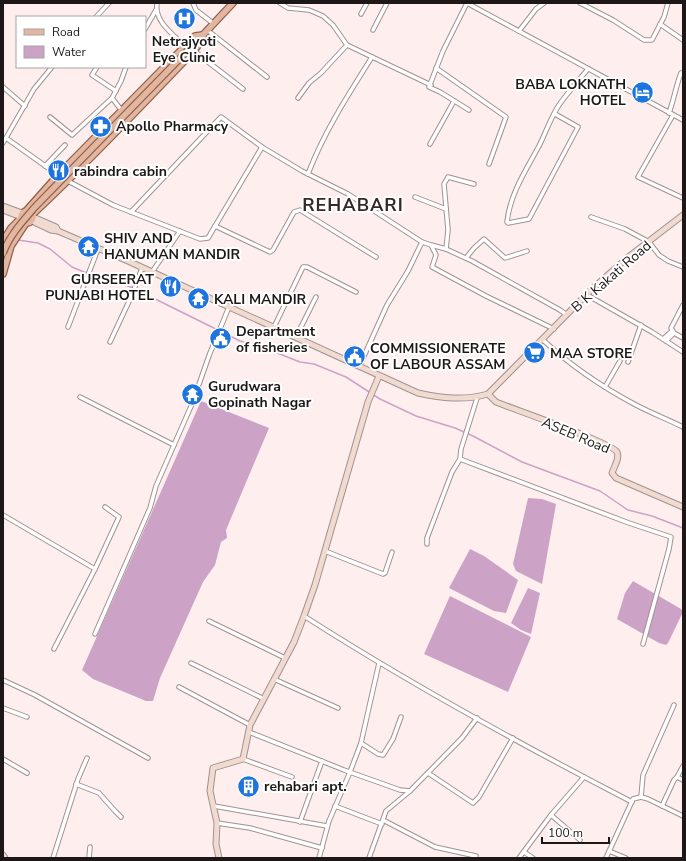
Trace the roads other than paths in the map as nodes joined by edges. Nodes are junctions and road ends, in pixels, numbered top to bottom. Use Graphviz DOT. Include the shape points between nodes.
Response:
graph roads {
  1 [pos="109,3"];
  2 [pos="157,3"];
  3 [pos="193,3"];
  4 [pos="233,3"];
  5 [pos="280,3"];
  6 [pos="367,3"];
  7 [pos="387,3"];
  8 [pos="467,3"];
  9 [pos="477,3"];
  10 [pos="544,3"];
  11 [pos="580,3"];
  12 [pos="668,3"];
  13 [pos="475,7"];
  14 [pos="156,10"];
  15 [pos="360,14"];
  16 [pos="97,16"];
  17 [pos="214,24"];
  18 [pos="660,24"];
  19 [pos="146,27"];
  20 [pos="207,30"];
  21 [pos="374,30"];
  22 [pos="519,31"];
  23 [pos="203,35"];
  24 [pos="683,40"];
  25 [pos="347,45"];
  26 [pos="186,47"];
  27 [pos="194,51"];
  28 [pos="372,57"];
  29 [pos="51,68"];
  30 [pos="96,68"];
  31 [pos="126,68"];
  32 [pos="436,68"];
  33 [pos="588,69"];
  34 [pos="683,72"];
  35 [pos="266,77"];
  36 [pos="431,85"];
  37 [pos="3,88"];
  38 [pos="243,89"];
  39 [pos="116,91"];
  40 [pos="112,98"];
  41 [pos="298,98"];
  42 [pos="454,101"];
  43 [pos="25,106"];
  44 [pos="469,110"];
  45 [pos="122,111"];
  46 [pos="555,114"];
  47 [pos="671,114"];
  48 [pos="50,117"];
  49 [pos="683,120"];
  50 [pos="6,138"];
  51 [pos="3,143"];
  52 [pos="430,144"];
  53 [pos="65,145"];
  54 [pos="262,147"];
  55 [pos="489,164"];
  56 [pos="45,166"];
  57 [pos="308,174"];
  58 [pos="58,175"];
  59 [pos="68,181"];
  60 [pos="474,184"];
  61 [pos="414,197"];
  62 [pos="683,198"];
  63 [pos="3,206"];
  64 [pos="3,210"];
  65 [pos="446,210"];
  66 [pos="131,212"];
  67 [pos="23,215"];
  68 [pos="683,215"];
  69 [pos="591,217"];
  70 [pos="31,219"];
  71 [pos="215,226"];
  72 [pos="180,232"];
  73 [pos="4,240"];
  74 [pos="422,242"];
  75 [pos="649,242"];
  76 [pos="431,245"];
  77 [pos="98,249"];
  78 [pos="446,249"];
  79 [pos="526,251"];
  80 [pos="3,253"];
  81 [pos="376,257"];
  82 [pos="466,258"];
  83 [pos="683,267"];
  84 [pos="142,268"];
  85 [pos="152,272"];
  86 [pos="3,274"];
  87 [pos="356,292"];
  88 [pos="587,295"];
  89 [pos="316,297"];
  90 [pos="683,305"];
  91 [pos="229,307"];
  92 [pos="567,315"];
  93 [pos="641,325"];
  94 [pos="68,327"];
  95 [pos="274,327"];
  96 [pos="554,329"];
  97 [pos="673,332"];
  98 [pos="296,337"];
  99 [pos="683,338"];
  100 [pos="543,340"];
  101 [pos="665,340"];
  102 [pos="110,342"];
  103 [pos="683,352"];
  104 [pos="620,361"];
  105 [pos="628,362"];
  106 [pos="359,367"];
  107 [pos="379,376"];
  108 [pos="605,387"];
  109 [pos="488,394"];
  110 [pos="80,397"];
  111 [pos="477,398"];
  112 [pos="683,427"];
  113 [pos="174,445"];
  114 [pos="460,459"];
  115 [pos="105,507"];
  116 [pos="683,507"];
  117 [pos="3,515"];
  118 [pos="427,544"];
  119 [pos="325,551"];
  120 [pos="392,552"];
  121 [pos="95,569"];
  122 [pos="304,616"];
  123 [pos="209,622"];
  124 [pos="95,634"];
  125 [pos="643,644"];
  126 [pos="54,648"];
  127 [pos="285,658"];
  128 [pos="379,663"];
  129 [pos="191,664"];
  130 [pos="274,679"];
  131 [pos="3,680"];
  132 [pos="179,687"];
  133 [pos="264,699"];
  134 [pos="674,705"];
  135 [pos="3,708"];
  136 [pos="338,708"];
  137 [pos="27,717"];
  138 [pos="401,717"];
  139 [pos="477,718"];
  140 [pos="250,725"];
  141 [pos="249,732"];
  142 [pos="513,738"];
  143 [pos="361,743"];
  144 [pos="87,758"];
  145 [pos="148,758"];
  146 [pos="3,759"];
  147 [pos="243,759"];
  148 [pos="322,761"];
  149 [pos="683,766"];
  150 [pos="350,772"];
  151 [pos="27,773"];
  152 [pos="428,773"];
  153 [pos="292,777"];
  154 [pos="584,777"];
  155 [pos="677,777"];
  156 [pos="683,780"];
  157 [pos="76,784"];
  158 [pos="410,791"];
  159 [pos="641,797"];
  160 [pos="632,802"];
  161 [pos="214,806"];
  162 [pos="335,806"];
  163 [pos="662,806"];
  164 [pos="551,815"];
  165 [pos="683,816"];
  166 [pos="121,817"];
  167 [pos="300,822"];
  168 [pos="383,822"];
  169 [pos="217,823"];
  170 [pos="327,826"];
  171 [pos="580,840"];
  172 [pos="90,847"];
  173 [pos="322,848"];
  174 [pos="610,851"];
  175 [pos="524,852"];
  176 [pos="3,855"];
  177 [pos="476,856"];
  178 [pos="5,858"];
  179 [pos="53,858"];
  180 [pos="89,858"];
  181 [pos="220,858"];
  182 [pos="319,858"];
  183 [pos="369,858"];
  184 [pos="519,858"];
  185 [pos="533,858"];
  186 [pos="606,858"];
  187 [pos="626,858"];
  1 -- 16 [label="street"];
  2 -- 14 [label="street"];
  3 -- 17 [label="street" via="196,10"];
  4 -- 17 [label="main road"];
  5 -- 25 [label="street" via="288,8 309,10 323,16"];
  6 -- 15 [label="street"];
  7 -- 21 [label="street"];
  8 -- 13 [label="street"];
  8 -- 32 [label="street"];
  9 -- 13 [label="street"];
  10 -- 22 [label="street"];
  11 -- 18 [label="street" via="644,40 652,40"];
  12 -- 18 [label="street"];
  13 -- 22 [label="street"];
  14 -- 19 [label="street"];
  14 -- 26 [label="street" via="164,26"];
  17 -- 20 [label="main road"];
  18 -- 24 [label="street"];
  20 -- 23 [label="main road"];
  20 -- 35 [label="street"];
  22 -- 33 [label="street"];
  23 -- 26 [label="main road" via="195,36"];
  23 -- 27 [label="main road"];
  23 -- 80 [label="main road, bridge" via="35,207 18,226"];
  25 -- 28 [label="street"];
  25 -- 41 [label="street" via="309,83"];
  26 -- 45 [label="main road"];
  27 -- 38 [label="street"];
  27 -- 59 [label="main road"];
  28 -- 36 [label="street"];
  28 -- 57 [label="street" via="316,151"];
  29 -- 43 [label="street" via="34,89"];
  30 -- 39 [label="street" via="92,75"];
  31 -- 39 [label="street"];
  32 -- 36 [label="street"];
  32 -- 55 [label="street" via="506,117"];
  33 -- 46 [label="street"];
  33 -- 47 [label="street"];
  34 -- 47 [label="street" via="678,81"];
  36 -- 42 [label="street" via="429,87"];
  37 -- 43 [label="street"];
  39 -- 40 [label="street"];
  40 -- 45 [label="street"];
  40 -- 48 [label="street" via="74,135"];
  42 -- 44 [label="street"];
  42 -- 52 [label="street"];
  43 -- 50 [label="street"];
  45 -- 58 [label="main road"];
  46 -- 46 [label="street" via="512,199 508,223 529,219 578,126"];
  47 -- 49 [label="street"];
  47 -- 62 [label="street" via="638,177"];
  50 -- 51 [label="street"];
  50 -- 56 [label="street"];
  53 -- 56 [label="street"];
  54 -- 57 [label="street"];
  54 -- 66 [label="street" via="221,117"];
  54 -- 71 [label="street"];
  56 -- 58 [label="street"];
  57 -- 74 [label="street" via="348,194"];
  58 -- 67 [label="main road"];
  59 -- 66 [label="street"];
  59 -- 70 [label="main road"];
  60 -- 65 [label="street" via="448,177 444,184"];
  61 -- 65 [label="street"];
  63 -- 67 [label="street"];
  64 -- 67 [label="street"];
  65 -- 78 [label="street"];
  66 -- 72 [label="street"];
  67 -- 70 [label="main road" via="23,221"];
  67 -- 70 [label="main road" via="31,211"];
  67 -- 73 [label="main road" via="10,228"];
  68 -- 75 [label="street, B K Kakati Road"];
  69 -- 75 [label="street" via="625,229"];
  70 -- 77 [label="street" via="56,227 58,231"];
  70 -- 86 [label="main road" via="11,246"];
  71 -- 72 [label="street" via="208,238 204,239"];
  71 -- 81 [label="street" via="270,252 294,212 300,210"];
  72 -- 85 [label="street"];
  74 -- 76 [label="street"];
  74 -- 106 [label="street" via="387,305"];
  75 -- 83 [label="street" via="659,255"];
  75 -- 88 [label="street, B K Kakati Road" via="627,258"];
  76 -- 78 [label="street"];
  76 -- 96 [label="street" via="436,255 432,267"];
  77 -- 84 [label="street"];
  77 -- 94 [label="street"];
  78 -- 82 [label="street"];
  79 -- 82 [label="street" via="505,258 484,240"];
  82 -- 92 [label="street"];
  84 -- 85 [label="street"];
  84 -- 102 [label="street"];
  85 -- 91 [label="street"];
  87 -- 95 [label="street" via="308,267 303,268"];
  88 -- 92 [label="street, B K Kakati Road"];
  88 -- 93 [label="street"];
  89 -- 98 [label="street"];
  90 -- 97 [label="street" via="671,328"];
  91 -- 95 [label="street"];
  91 -- 113 [label="street"];
  92 -- 96 [label="street, B K Kakati Road"];
  93 -- 101 [label="street"];
  93 -- 105 [label="street"];
  95 -- 98 [label="street"];
  96 -- 100 [label="street, B K Kakati Road"];
  97 -- 99 [label="street"];
  97 -- 101 [label="street"];
  98 -- 106 [label="street"];
  100 -- 108 [label="street" via="584,375"];
  100 -- 109 [label="street, B K Kakati Road"];
  101 -- 103 [label="street"];
  104 -- 108 [label="street"];
  106 -- 107 [label="street"];
  107 -- 111 [label="street" via="418,393 439,398"];
  107 -- 119 [label="street" via="368,402"];
  108 -- 112 [label="street"];
  109 -- 111 [label="street"];
  109 -- 116 [label="street, ASEB Road" via="496,402 613,448 618,455 612,473 616,478"];
  110 -- 113 [label="street"];
  111 -- 114 [label="street"];
  113 -- 124 [label="street" via="156,486 150,508"];
  114 -- 118 [label="street" via="452,472"];
  114 -- 125 [label="street" via="671,537"];
  115 -- 121 [label="street" via="119,517"];
  117 -- 121 [label="street"];
  119 -- 120 [label="street" via="383,574"];
  119 -- 122 [label="street"];
  121 -- 126 [label="street"];
  122 -- 127 [label="street"];
  122 -- 128 [label="street"];
  123 -- 127 [label="street"];
  127 -- 130 [label="street"];
  128 -- 139 [label="street"];
  128 -- 143 [label="street"];
  129 -- 133 [label="street"];
  130 -- 133 [label="street"];
  130 -- 136 [label="street"];
  131 -- 145 [label="street"];
  132 -- 140 [label="street"];
  133 -- 140 [label="street"];
  134 -- 159 [label="street" via="643,776"];
  135 -- 137 [label="street"];
  138 -- 143 [label="street" via="393,739 383,755"];
  139 -- 142 [label="street"];
  139 -- 152 [label="street" via="462,738"];
  140 -- 141 [label="street"];
  141 -- 147 [label="street"];
  141 -- 148 [label="street"];
  142 -- 152 [label="street" via="473,803"];
  142 -- 154 [label="street"];
  143 -- 150 [label="street"];
  144 -- 157 [label="street"];
  146 -- 151 [label="street"];
  147 -- 153 [label="street"];
  147 -- 161 [label="street" via="213,768 210,791"];
  148 -- 150 [label="street"];
  148 -- 167 [label="street"];
  149 -- 155 [label="street"];
  150 -- 158 [label="street" via="400,790"];
  150 -- 162 [label="street"];
  152 -- 158 [label="street"];
  154 -- 160 [label="street"];
  154 -- 164 [label="street"];
  155 -- 156 [label="street"];
  155 -- 163 [label="street"];
  157 -- 166 [label="street" via="99,793"];
  157 -- 179 [label="street"];
  158 -- 168 [label="street" via="386,811"];
  159 -- 160 [label="street" via="633,799"];
  159 -- 163 [label="street"];
  160 -- 174 [label="street"];
  161 -- 167 [label="street"];
  161 -- 169 [label="street"];
  162 -- 168 [label="street"];
  162 -- 170 [label="street"];
  163 -- 165 [label="street"];
  164 -- 171 [label="street"];
  164 -- 175 [label="street"];
  167 -- 170 [label="street"];
  168 -- 177 [label="street" via="435,847"];
  168 -- 183 [label="street"];
  169 -- 173 [label="street" via="250,828"];
  169 -- 181 [label="street" via="216,844"];
  170 -- 173 [label="street"];
  172 -- 180 [label="street"];
  173 -- 182 [label="street"];
  174 -- 186 [label="street"];
  174 -- 187 [label="street"];
  175 -- 184 [label="street"];
  175 -- 185 [label="street"];
  176 -- 178 [label="street"];
}
